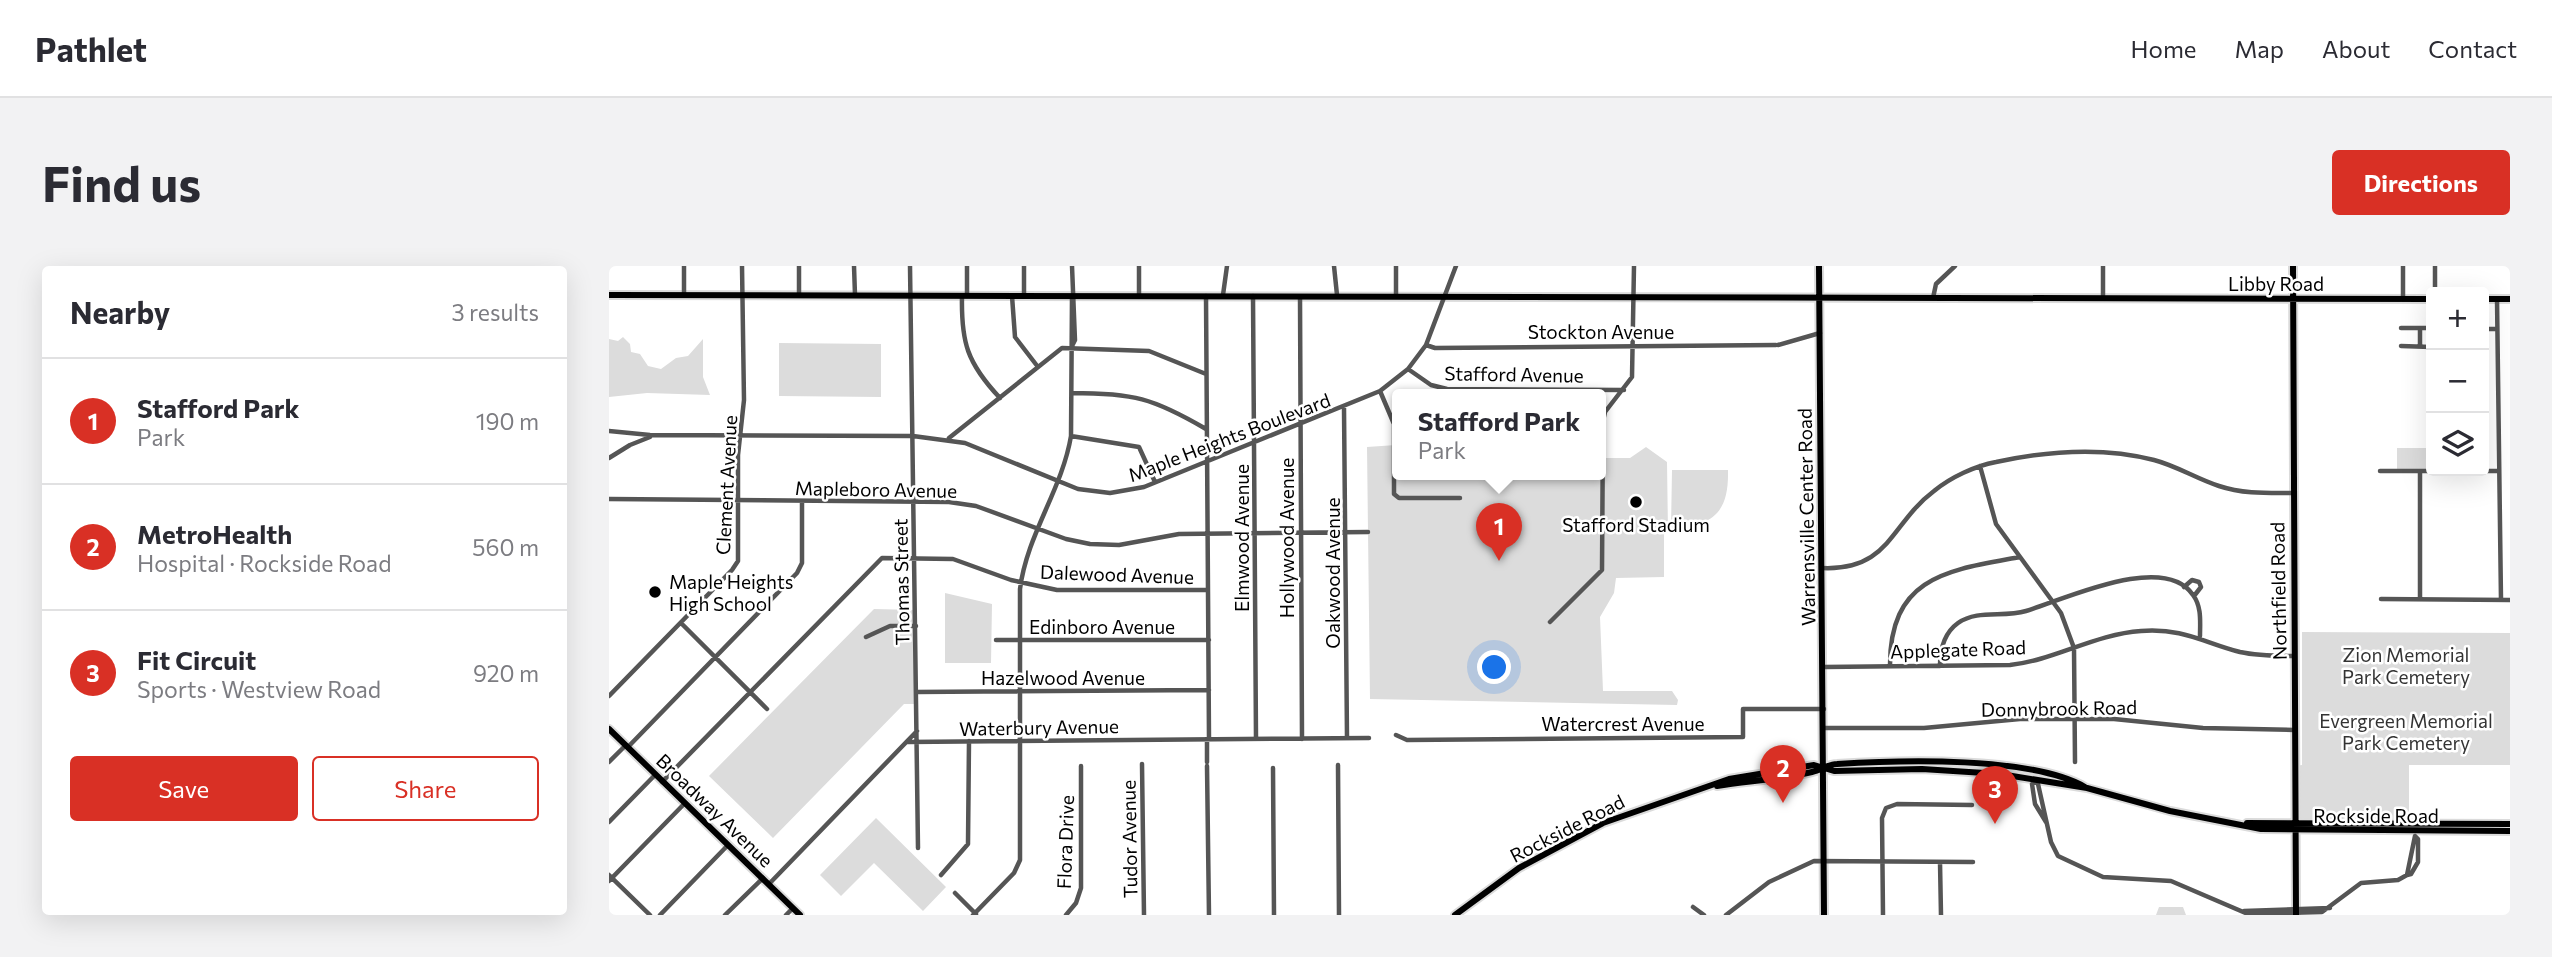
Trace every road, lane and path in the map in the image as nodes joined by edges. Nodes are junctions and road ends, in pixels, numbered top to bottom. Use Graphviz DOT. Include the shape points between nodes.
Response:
graph roads {
  1 [pos="684,266"];
  2 [pos="741,266"];
  3 [pos="799,266"];
  4 [pos="854,266"];
  5 [pos="910,266"];
  6 [pos="967,266"];
  7 [pos="1024,266"];
  8 [pos="1072,266"];
  9 [pos="1139,266"];
  10 [pos="1227,266"];
  11 [pos="1334,266"];
  12 [pos="1396,266"];
  13 [pos="1456,266"];
  14 [pos="1634,266"];
  15 [pos="1819,266"];
  16 [pos="2103,266"];
  17 [pos="2293,266"];
  18 [pos="2403,266"];
  19 [pos="2435,266"];
  20 [pos="1952,267"];
  21 [pos="2435,287"];
  22 [pos="609,295"];
  23 [pos="684,295"];
  24 [pos="742,295"];
  25 [pos="799,295"];
  26 [pos="855,295"];
  27 [pos="911,295"];
  28 [pos="965,295"];
  29 [pos="1012,295"];
  30 [pos="1024,295"];
  31 [pos="1139,295"];
  32 [pos="1206,295"];
  33 [pos="1223,295"];
  34 [pos="1337,295"];
  35 [pos="1396,295"];
  36 [pos="1072,296"];
  37 [pos="1253,296"];
  38 [pos="1300,296"];
  39 [pos="1444,296"];
  40 [pos="1635,296"];
  41 [pos="1819,297"];
  42 [pos="2103,297"];
  43 [pos="1933,298"];
  44 [pos="2293,299"];
  45 [pos="2403,299"];
  46 [pos="2426,299"];
  47 [pos="2489,299"];
  48 [pos="2497,299"];
  49 [pos="2510,299"];
  50 [pos="2401,328"];
  51 [pos="2420,328"];
  52 [pos="2426,328"];
  53 [pos="2489,329"];
  54 [pos="2497,329"];
  55 [pos="1819,333"];
  56 [pos="1426,345"];
  57 [pos="1635,345"];
  58 [pos="2401,346"];
  59 [pos="2420,346"];
  60 [pos="1072,347"];
  61 [pos="2426,347"];
  62 [pos="1038,367"];
  63 [pos="1408,369"];
  64 [pos="1206,374"];
  65 [pos="1447,389"];
  66 [pos="1606,390"];
  67 [pos="1624,390"];
  68 [pos="1380,391"];
  69 [pos="1072,393"];
  70 [pos="1000,398"];
  71 [pos="1345,408"];
  72 [pos="1606,413"];
  73 [pos="1392,414"];
  74 [pos="1300,425"];
  75 [pos="1207,430"];
  76 [pos="609,431"];
  77 [pos="662,435"];
  78 [pos="741,435"];
  79 [pos="913,436"];
  80 [pos="1072,436"];
  81 [pos="948,439"];
  82 [pos="1254,444"];
  83 [pos="609,458"];
  84 [pos="1207,463"];
  85 [pos="1980,466"];
  86 [pos="2380,471"];
  87 [pos="2420,471"];
  88 [pos="2498,471"];
  89 [pos="1396,480"];
  90 [pos="1602,480"];
  91 [pos="1058,482"];
  92 [pos="1155,482"];
  93 [pos="2292,493"];
  94 [pos="1460,498"];
  95 [pos="609,499"];
  96 [pos="738,500"];
  97 [pos="802,501"];
  98 [pos="914,502"];
  99 [pos="1037,528"];
  100 [pos="1368,532"];
  101 [pos="1208,533"];
  102 [pos="1255,533"];
  103 [pos="1300,533"];
  104 [pos="1345,533"];
  105 [pos="914,556"];
  106 [pos="2020,557"];
  107 [pos="1822,568"];
  108 [pos="1021,582"];
  109 [pos="2184,587"];
  110 [pos="1208,590"];
  111 [pos="2194,596"];
  112 [pos="2381,599"];
  113 [pos="2420,599"];
  114 [pos="2051,600"];
  115 [pos="2501,600"];
  116 [pos="2510,600"];
  117 [pos="1550,622"];
  118 [pos="681,623"];
  119 [pos="916,626"];
  120 [pos="2200,636"];
  121 [pos="866,637"];
  122 [pos="996,640"];
  123 [pos="1018,640"];
  124 [pos="1209,640"];
  125 [pos="2074,648"];
  126 [pos="2294,656"];
  127 [pos="715,657"];
  128 [pos="1890,665"];
  129 [pos="1940,666"];
  130 [pos="1824,667"];
  131 [pos="1209,690"];
  132 [pos="1019,691"];
  133 [pos="916,692"];
  134 [pos="750,693"];
  135 [pos="609,696"];
  136 [pos="767,709"];
  137 [pos="1824,709"];
  138 [pos="2074,719"];
  139 [pos="1823,728"];
  140 [pos="609,729"];
  141 [pos="917,730"];
  142 [pos="2294,730"];
  143 [pos="1396,735"];
  144 [pos="1347,738"];
  145 [pos="1370,738"];
  146 [pos="1208,739"];
  147 [pos="1256,739"];
  148 [pos="1302,739"];
  149 [pos="1020,740"];
  150 [pos="969,741"];
  151 [pos="907,742"];
  152 [pos="918,742"];
  153 [pos="627,746"];
  154 [pos="609,762"];
  155 [pos="2075,762"];
  156 [pos="1142,764"];
  157 [pos="1338,765"];
  158 [pos="1081,766"];
  159 [pos="1273,768"];
  160 [pos="1824,768"];
  161 [pos="655,775"];
  162 [pos="2036,778"];
  163 [pos="662,782"];
  164 [pos="685,803"];
  165 [pos="1972,805"];
  166 [pos="609,822"];
  167 [pos="2510,824"];
  168 [pos="2296,826"];
  169 [pos="2415,830"];
  170 [pos="2510,831"];
  171 [pos="728,845"];
  172 [pos="918,848"];
  173 [pos="1824,861"];
  174 [pos="1882,862"];
  175 [pos="1940,862"];
  176 [pos="1973,862"];
  177 [pos="941,875"];
  178 [pos="610,878"];
  179 [pos="763,878"];
  180 [pos="769,884"];
  181 [pos="955,893"];
  182 [pos="1693,907"];
  183 [pos="793,908"];
  184 [pos="2296,913"];
  185 [pos="650,915"];
  186 [pos="660,915"];
  187 [pos="725,915"];
  188 [pos="786,915"];
  189 [pos="800,915"];
  190 [pos="975,915"];
  191 [pos="1066,915"];
  192 [pos="1144,915"];
  193 [pos="1209,915"];
  194 [pos="1274,915"];
  195 [pos="1339,915"];
  196 [pos="1455,915"];
  197 [pos="1704,915"];
  198 [pos="1726,915"];
  199 [pos="1824,915"];
  200 [pos="1883,915"];
  201 [pos="1941,915"];
  1 -- 23 [label="street"];
  2 -- 24 [label="street, Clement Avenue"];
  3 -- 25 [label="street"];
  4 -- 26 [label="street"];
  5 -- 27 [label="street, Thomas Street"];
  6 -- 28 [label="street"];
  7 -- 30 [label="street"];
  8 -- 36 [label="street"];
  9 -- 31 [label="street"];
  10 -- 33 [label="street"];
  11 -- 34 [label="street"];
  12 -- 35 [label="street"];
  13 -- 39 [label="street, Maple Heights Boulevard"];
  14 -- 40 [label="street"];
  15 -- 41 [label="main road, Warrensville Center Road"];
  16 -- 42 [label="street"];
  17 -- 44 [label="main road, Northfield Road"];
  18 -- 45 [label="street"];
  19 -- 21 [label="street"];
  20 -- 43 [label="street" via="1936,284"];
  22 -- 23 [label="main road, Libby Road"];
  23 -- 24 [label="main road, Libby Road"];
  24 -- 25 [label="main road, Libby Road"];
  24 -- 78 [label="street, Clement Avenue"];
  25 -- 26 [label="main road, Libby Road"];
  26 -- 27 [label="main road, Libby Road"];
  27 -- 28 [label="main road, Libby Road"];
  27 -- 79 [label="street, Thomas Street"];
  28 -- 29 [label="main road, Libby Road"];
  28 -- 70 [label="street" via="962,325 967,351 982,379"];
  29 -- 30 [label="main road, Libby Road"];
  29 -- 62 [label="street" via="1015,337"];
  30 -- 36 [label="main road, Libby Road"];
  31 -- 32 [label="main road, Libby Road"];
  31 -- 36 [label="main road, Libby Road"];
  32 -- 33 [label="main road, Libby Road"];
  32 -- 64 [label="street"];
  33 -- 37 [label="main road, Libby Road"];
  34 -- 35 [label="main road, Libby Road"];
  34 -- 38 [label="main road, Libby Road"];
  35 -- 39 [label="main road, Libby Road"];
  36 -- 60 [label="street"];
  37 -- 38 [label="main road, Libby Road"];
  37 -- 82 [label="street, Elmwood Avenue"];
  38 -- 74 [label="street, Hollywood Avenue"];
  39 -- 40 [label="main road, Libby Road"];
  39 -- 56 [label="street, Maple Heights Boulevard"];
  40 -- 41 [label="main road, Libby Road"];
  40 -- 57 [label="street"];
  41 -- 43 [label="main road, Libby Road"];
  41 -- 55 [label="main road, Warrensville Center Road"];
  42 -- 43 [label="main road, Libby Road"];
  42 -- 44 [label="main road, Libby Road"];
  44 -- 45 [label="main road, Libby Road"];
  44 -- 93 [label="main road, Northfield Road"];
  45 -- 46 [label="main road, Libby Road"];
  47 -- 48 [label="main road"];
  48 -- 49 [label="main road"];
  48 -- 54 [label="street"];
  50 -- 51 [label="street"];
  51 -- 52 [label="street"];
  51 -- 59 [label="street"];
  53 -- 54 [label="street"];
  54 -- 88 [label="street"];
  55 -- 57 [label="street, Stockton Avenue" via="1777,345"];
  55 -- 107 [label="main road, Warrensville Center Road"];
  56 -- 57 [label="street, Stockton Avenue"];
  56 -- 63 [label="street, Maple Heights Boulevard"];
  57 -- 67 [label="street" via="1632,377"];
  58 -- 59 [label="street"];
  59 -- 61 [label="street"];
  60 -- 62 [label="street" via="1062,348"];
  60 -- 64 [label="street" via="1149,351"];
  60 -- 69 [label="street"];
  62 -- 70 [label="street"];
  63 -- 65 [label="street, Stafford Avenue" via="1431,385"];
  63 -- 68 [label="street, Maple Heights Boulevard"];
  64 -- 75 [label="street"];
  66 -- 67 [label="street, Stafford Avenue"];
  67 -- 72 [label="street"];
  68 -- 71 [label="street, Maple Heights Boulevard"];
  68 -- 73 [label="street"];
  69 -- 75 [label="street" via="1123,393 1148,399"];
  69 -- 80 [label="street"];
  70 -- 81 [label="street"];
  71 -- 74 [label="street, Maple Heights Boulevard"];
  71 -- 104 [label="street, Oakwood Avenue"];
  74 -- 82 [label="street, Maple Heights Boulevard"];
  74 -- 103 [label="street, Hollywood Avenue"];
  75 -- 84 [label="street"];
  76 -- 77 [label="street, Maple Heights Boulevard"];
  77 -- 78 [label="street, Maple Heights Boulevard"];
  77 -- 83 [label="street" via="634,443"];
  78 -- 79 [label="street, Maple Heights Boulevard"];
  78 -- 96 [label="street, Clement Avenue"];
  79 -- 81 [label="street, Maple Heights Boulevard"];
  79 -- 98 [label="street, Thomas Street"];
  80 -- 91 [label="street"];
  80 -- 92 [label="street" via="1139,447"];
  81 -- 91 [label="street, Maple Heights Boulevard"];
  82 -- 84 [label="street, Maple Heights Boulevard"];
  82 -- 102 [label="street, Elmwood Avenue"];
  84 -- 92 [label="street, Maple Heights Boulevard"];
  84 -- 101 [label="street"];
  85 -- 93 [label="street" via="2052,453 2111,453 2157,461 2238,491"];
  85 -- 106 [label="street" via="1996,524"];
  85 -- 107 [label="street" via="1934,491 1890,543 1871,558 1846,568"];
  86 -- 87 [label="street"];
  87 -- 88 [label="street"];
  87 -- 113 [label="street"];
  88 -- 115 [label="street"];
  89 -- 94 [label="street" via="1396,497"];
  90 -- 117 [label="street" via="1602,570"];
  91 -- 92 [label="street, Maple Heights Boulevard" via="1095,493"];
  91 -- 99 [label="street"];
  93 -- 126 [label="main road, Northfield Road"];
  95 -- 96 [label="street, Mapleboro Avenue"];
  96 -- 97 [label="street, Mapleboro Avenue"];
  96 -- 118 [label="street, Clement Avenue" via="736,565"];
  97 -- 98 [label="street, Mapleboro Avenue"];
  97 -- 127 [label="street" via="800,569"];
  98 -- 99 [label="street, Mapleboro Avenue" via="976,506"];
  98 -- 105 [label="street, Thomas Street"];
  99 -- 101 [label="street, Mapleboro Avenue" via="1079,542 1107,545"];
  99 -- 108 [label="street"];
  100 -- 104 [label="street, Mapleboro Avenue"];
  101 -- 102 [label="street, Mapleboro Avenue"];
  101 -- 110 [label="street"];
  102 -- 103 [label="street, Mapleboro Avenue"];
  102 -- 147 [label="street, Elmwood Avenue"];
  103 -- 104 [label="street, Mapleboro Avenue"];
  103 -- 148 [label="street, Hollywood Avenue"];
  104 -- 144 [label="street, Oakwood Avenue"];
  105 -- 108 [label="street, Dalewood Avenue" via="962,561"];
  105 -- 119 [label="street, Thomas Street"];
  105 -- 134 [label="street, Dalewood Avenue" via="877,562"];
  106 -- 114 [label="street"];
  106 -- 128 [label="street" via="1949,570 1922,587 1895,626"];
  107 -- 130 [label="main road, Warrensville Center Road"];
  108 -- 110 [label="street, Dalewood Avenue" via="1058,590"];
  108 -- 123 [label="street"];
  109 -- 111 [label="street"];
  109 -- 111 [label="street" via="2198,580 2201,587"];
  109 -- 114 [label="street" via="2162,580 2118,580"];
  110 -- 124 [label="street"];
  111 -- 120 [label="street"];
  112 -- 113 [label="street"];
  113 -- 115 [label="street"];
  114 -- 125 [label="street" via="2066,623"];
  114 -- 129 [label="street" via="2025,611 1978,615 1960,622 1945,637"];
  115 -- 116 [label="street"];
  118 -- 127 [label="street"];
  118 -- 135 [label="street, Clement Avenue"];
  119 -- 121 [label="street" via="885,627"];
  119 -- 133 [label="street, Thomas Street"];
  120 -- 125 [label="street, Applegate Road" via="2140,631"];
  120 -- 126 [label="street, Applegate Road" via="2244,653"];
  122 -- 123 [label="street, Edinboro Avenue"];
  123 -- 124 [label="street, Edinboro Avenue"];
  123 -- 132 [label="street"];
  124 -- 131 [label="street"];
  125 -- 129 [label="street, Applegate Road" via="2018,664"];
  125 -- 138 [label="street"];
  126 -- 142 [label="main road, Northfield Road"];
  127 -- 134 [label="street"];
  127 -- 153 [label="street"];
  128 -- 129 [label="street, Applegate Road"];
  128 -- 130 [label="street, Applegate Road"];
  130 -- 137 [label="main road, Warrensville Center Road"];
  131 -- 132 [label="street, Hazelwood Avenue"];
  131 -- 146 [label="street"];
  132 -- 133 [label="street, Hazelwood Avenue"];
  132 -- 149 [label="street"];
  133 -- 141 [label="street, Thomas Street"];
  134 -- 136 [label="street"];
  134 -- 163 [label="street, Dalewood Avenue"];
  137 -- 139 [label="main road, Warrensville Center Road"];
  137 -- 143 [label="street, Watercrest Avenue" via="1743,709 1743,737 1407,740"];
  138 -- 139 [label="street, Donnybrook Road" via="1993,720 1924,728"];
  138 -- 142 [label="street, Donnybrook Road"];
  138 -- 155 [label="street"];
  139 -- 160 [label="main road, Warrensville Center Road"];
  140 -- 153 [label="main road, Broadway Avenue"];
  141 -- 151 [label="street"];
  141 -- 152 [label="street, Thomas Street"];
  142 -- 168 [label="main road, Northfield Road"];
  144 -- 145 [label="street, Waterbury Avenue"];
  144 -- 148 [label="street, Waterbury Avenue"];
  146 -- 147 [label="street, Waterbury Avenue"];
  146 -- 149 [label="street, Waterbury Avenue"];
  146 -- 193 [label="street"];
  147 -- 148 [label="street, Waterbury Avenue"];
  149 -- 150 [label="street, Waterbury Avenue"];
  149 -- 190 [label="street" via="1019,865"];
  150 -- 152 [label="street, Waterbury Avenue"];
  150 -- 177 [label="street" via="968,844"];
  151 -- 152 [label="street, Waterbury Avenue"];
  151 -- 180 [label="street"];
  152 -- 172 [label="street, Thomas Street"];
  153 -- 154 [label="street"];
  153 -- 161 [label="main road, Broadway Avenue"];
  156 -- 192 [label="street, Tudor Avenue"];
  157 -- 195 [label="street"];
  158 -- 191 [label="street, Flora Drive" via="1081,888"];
  159 -- 194 [label="street"];
  160 -- 162 [label="main road, Rockside Road" via="1834,764 1962,763"];
  160 -- 173 [label="main road, Warrensville Center Road"];
  160 -- 196 [label="main road, Rockside Road" via="1814,765 1759,772 1638,809 1510,874"];
  161 -- 163 [label="main road, Broadway Avenue"];
  161 -- 166 [label="street"];
  162 -- 168 [label="main road, Rockside Road" via="2073,780 2170,811 2242,824"];
  162 -- 184 [label="street" via="2054,851 2089,872 2111,878 2171,881 2244,911"];
  163 -- 164 [label="main road, Broadway Avenue"];
  164 -- 171 [label="main road, Broadway Avenue"];
  164 -- 178 [label="street"];
  165 -- 174 [label="street" via="1897,804 1886,808"];
  167 -- 169 [label="main road, Rockside Road"];
  168 -- 169 [label="main road, Rockside Road"];
  168 -- 184 [label="main road, Northfield Road"];
  169 -- 170 [label="main road, Rockside Road"];
  169 -- 184 [label="street" via="2407,875 2361,883 2330,908"];
  171 -- 179 [label="main road, Broadway Avenue"];
  171 -- 186 [label="street"];
  173 -- 174 [label="street"];
  173 -- 198 [label="street" via="1804,864 1769,882"];
  173 -- 199 [label="main road, Warrensville Center Road"];
  174 -- 175 [label="street"];
  174 -- 200 [label="street"];
  175 -- 176 [label="street"];
  175 -- 201 [label="street"];
  178 -- 185 [label="street"];
  179 -- 180 [label="main road, Broadway Avenue"];
  179 -- 187 [label="street"];
  180 -- 183 [label="main road, Broadway Avenue"];
  181 -- 190 [label="street"];
  182 -- 197 [label="street"];
  183 -- 188 [label="street"];
  183 -- 189 [label="main road, Broadway Avenue"];
}
